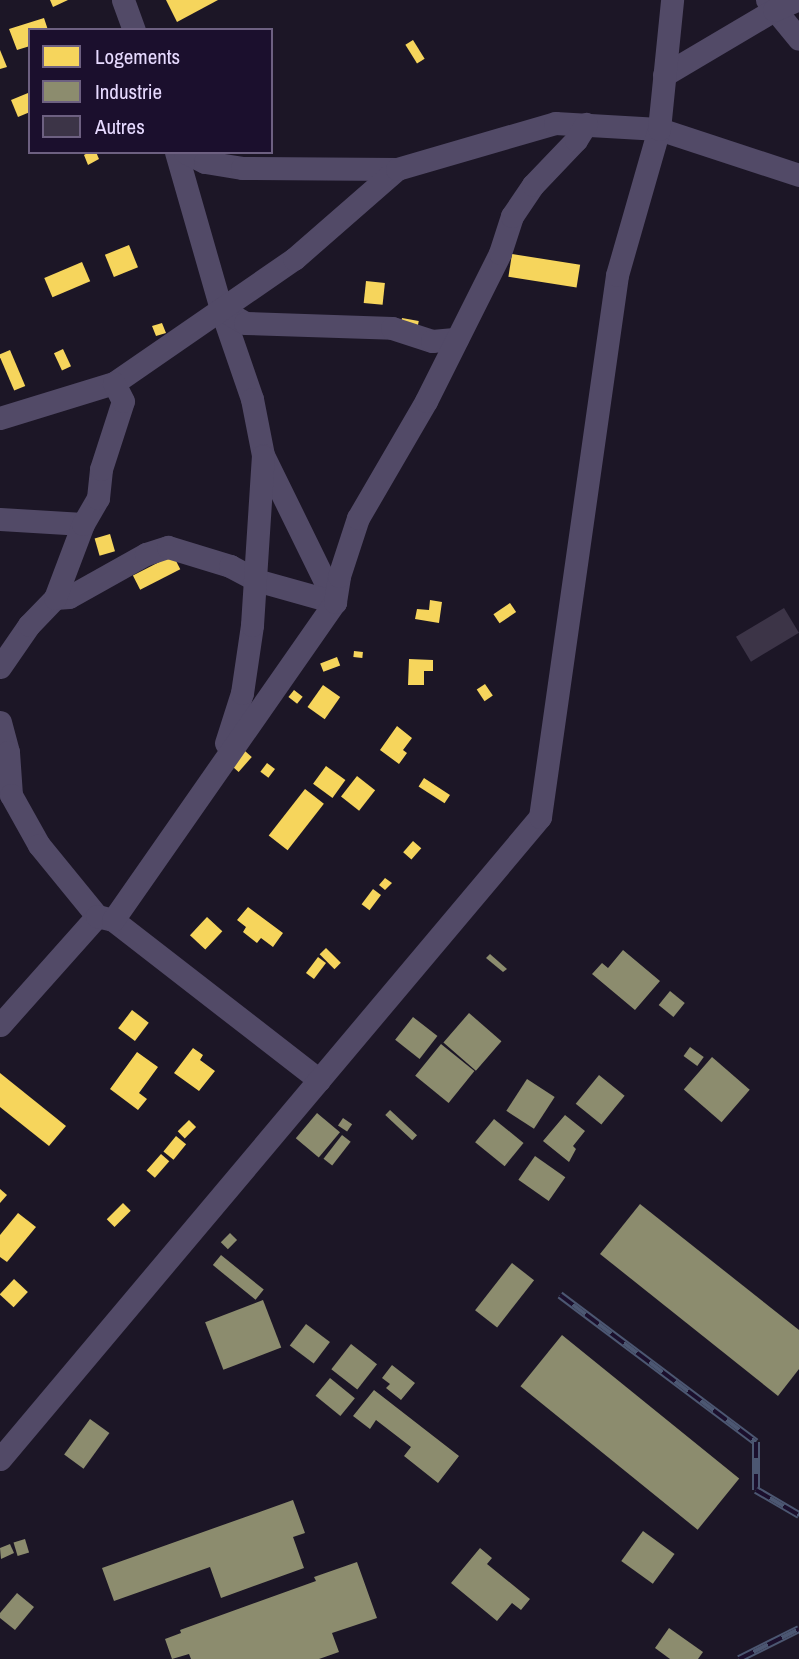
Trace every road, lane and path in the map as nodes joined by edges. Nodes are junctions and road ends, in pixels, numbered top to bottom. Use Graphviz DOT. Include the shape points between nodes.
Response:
graph roads {
  1 [pos="123,0"];
  2 [pos="672,0"];
  3 [pos="796,0"];
  4 [pos="770,5"];
  5 [pos="133,28"];
  6 [pos="799,39"];
  7 [pos="664,75"];
  8 [pos="586,124"];
  9 [pos="659,129"];
  10 [pos="177,154"];
  11 [pos="189,154"];
  12 [pos="397,169"];
  13 [pos="799,174"];
  14 [pos="222,309"];
  15 [pos="457,339"];
  16 [pos="114,383"];
  17 [pos="0,418"];
  18 [pos="263,455"];
  19 [pos="0,519"];
  20 [pos="83,524"];
  21 [pos="256,580"];
  22 [pos="55,598"];
  23 [pos="335,602"];
  24 [pos="0,667"];
  25 [pos="0,722"];
  26 [pos="4,753"];
  27 [pos="199,796"];
  28 [pos="105,918"];
  29 [pos="0,1025"];
  30 [pos="319,1080"];
  31 [pos="0,1459"];
  1 -- 5 [label="street"];
  2 -- 7 [label="street"];
  3 -- 4 [label="street"];
  4 -- 6 [label="street"];
  4 -- 7 [label="street"];
  7 -- 9 [label="street"];
  8 -- 9 [label="street"];
  8 -- 12 [label="street" via="555,123"];
  8 -- 15 [label="street" via="512,216 500,253"];
  9 -- 13 [label="street"];
  9 -- 30 [label="street" via="617,275 540,817"];
  10 -- 14 [label="street"];
  11 -- 12 [label="street" via="205,162 242,168"];
  12 -- 14 [label="street" via="294,259"];
  14 -- 15 [label="street" via="245,323 392,328 432,341"];
  14 -- 16 [label="street"];
  14 -- 18 [label="street" via="252,399"];
  15 -- 23 [label="street" via="358,518"];
  16 -- 17 [label="street"];
  16 -- 20 [label="street" via="123,401 101,469 98,498"];
  18 -- 21 [label="street"];
  18 -- 23 [label="street"];
  19 -- 20 [label="street"];
  20 -- 22 [label="street"];
  21 -- 22 [label="street" via="230,566 168,547 146,554 69,597"];
  21 -- 23 [label="street"];
  21 -- 27 [label="street" via="234,725"];
  22 -- 24 [label="street" via="29,625"];
  23 -- 27 [label="street"];
  25 -- 26 [label="street"];
  26 -- 28 [label="street" via="11,794 38,845"];
  27 -- 28 [label="street"];
  28 -- 29 [label="street"];
  28 -- 30 [label="street"];
  30 -- 31 [label="street"];
}
